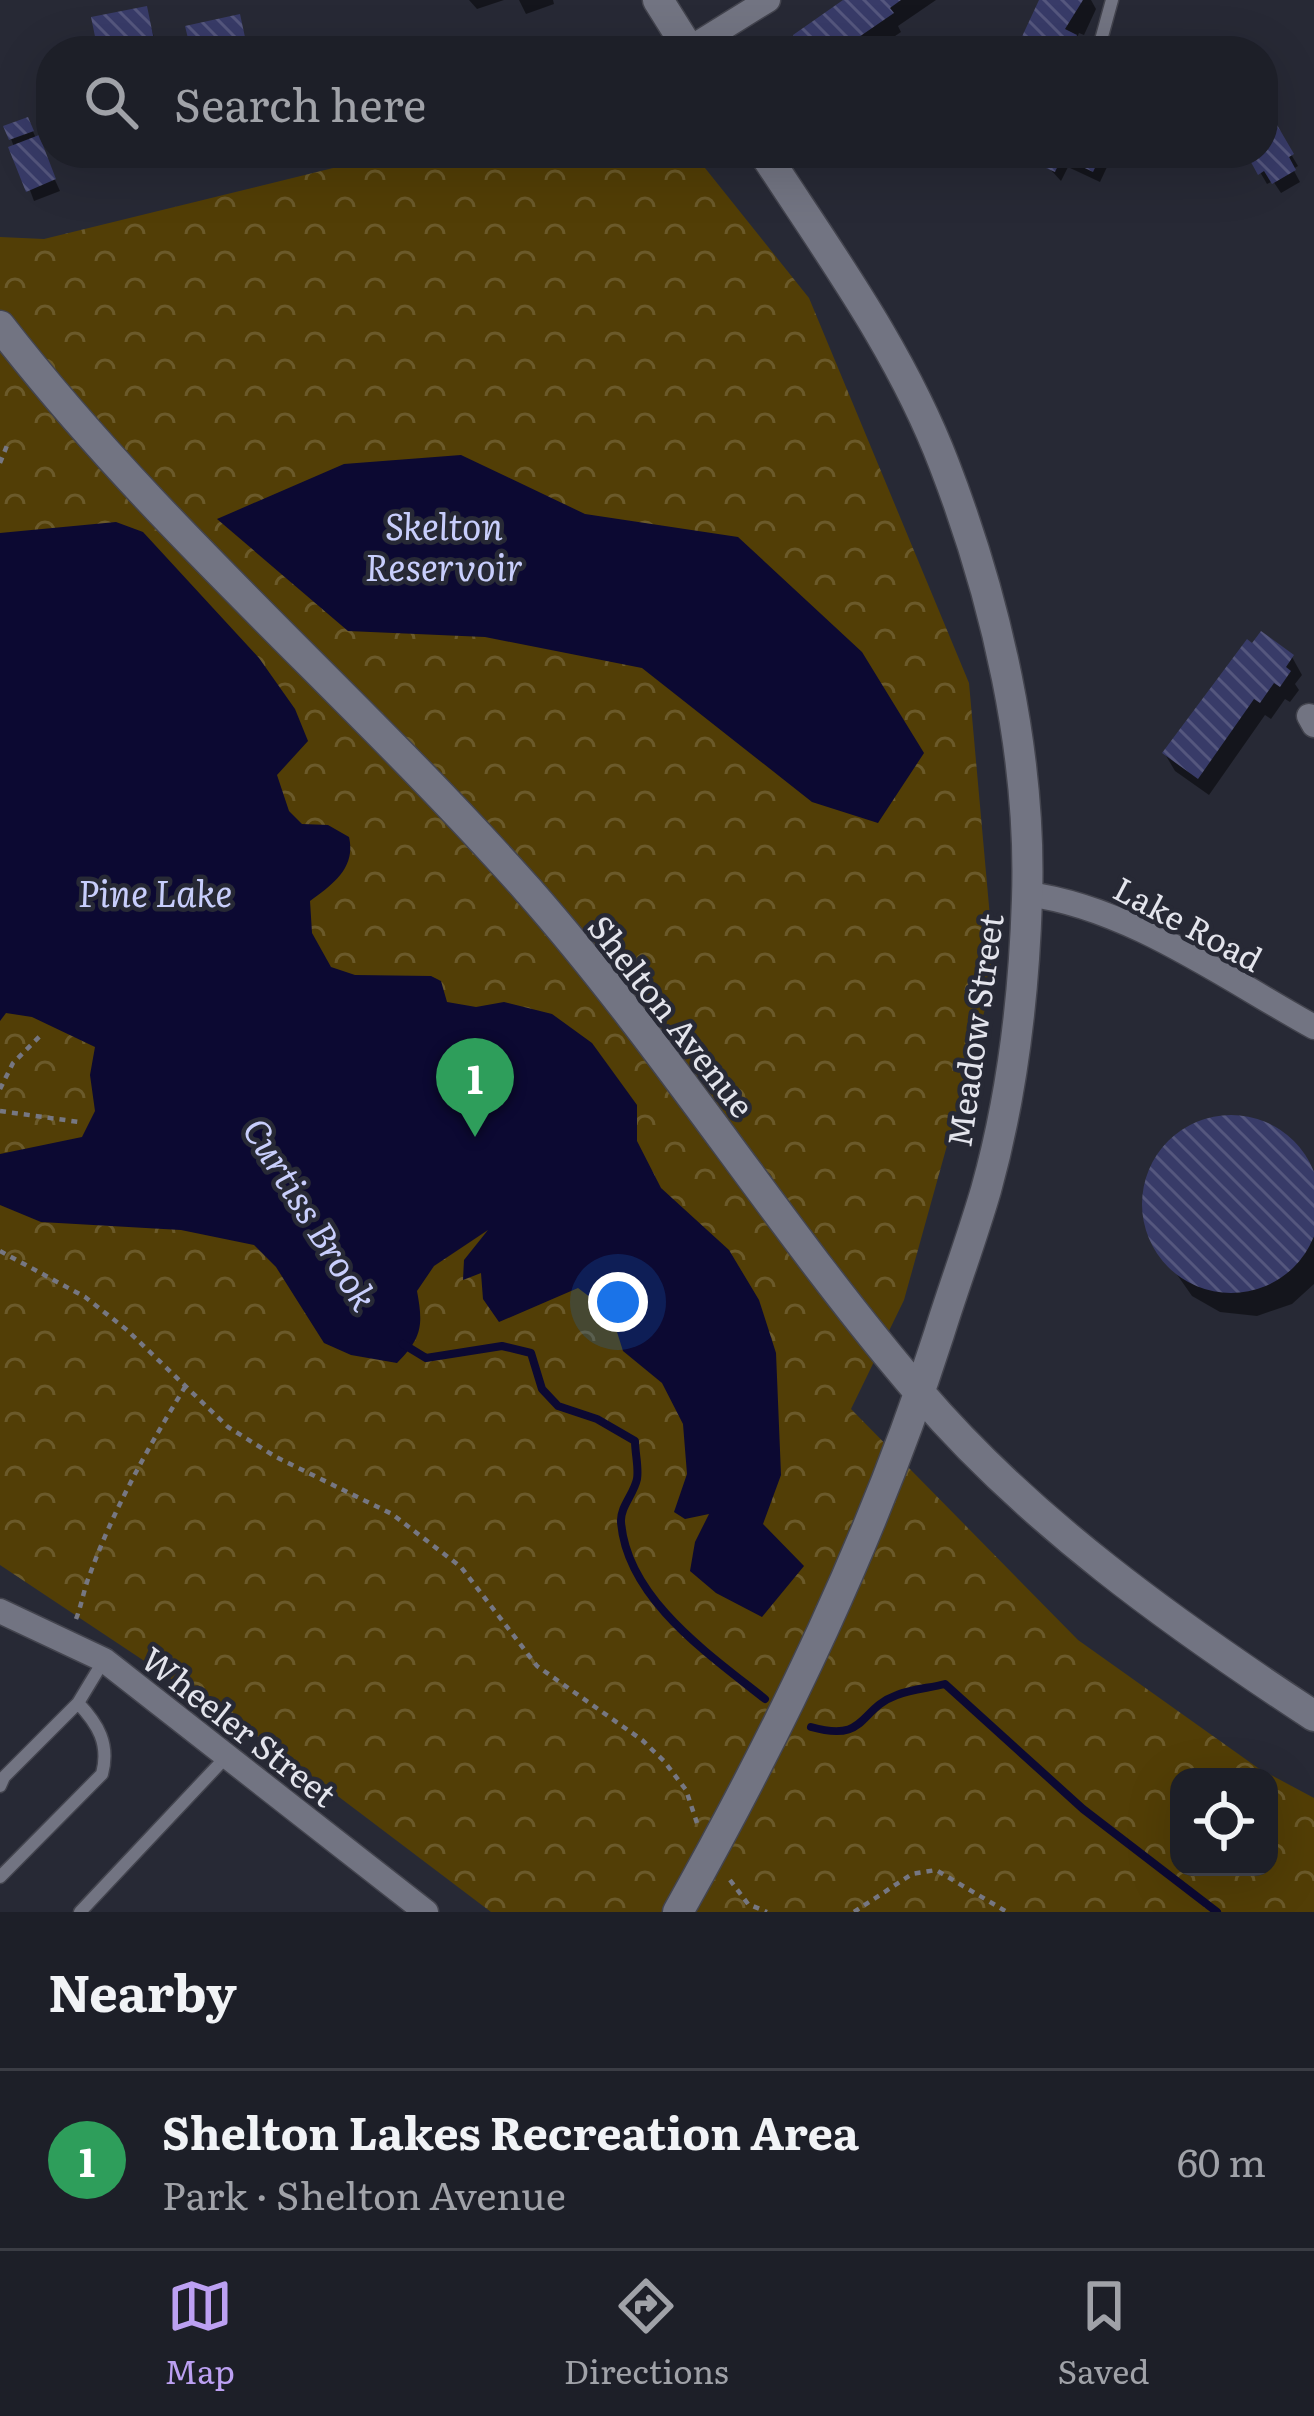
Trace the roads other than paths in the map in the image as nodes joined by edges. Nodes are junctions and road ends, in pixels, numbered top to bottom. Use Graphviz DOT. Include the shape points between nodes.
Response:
graph roads {
  1 [pos="658,0"];
  2 [pos="768,0"];
  3 [pos="1112,0"];
  4 [pos="681,36"];
  5 [pos="712,36"];
  6 [pos="1102,36"];
  7 [pos="774,168"];
  8 [pos="0,326"];
  9 [pos="1028,894"];
  10 [pos="1314,1027"];
  11 [pos="920,1394"];
  12 [pos="0,1611"];
  13 [pos="104,1660"];
  14 [pos="78,1703"];
  15 [pos="1314,1716"];
  16 [pos="227,1756"];
  17 [pos="0,1786"];
  18 [pos="0,1877"];
  19 [pos="80,1912"];
  20 [pos="426,1912"];
  21 [pos="679,1912"];
  1 -- 4 [label="street"];
  2 -- 5 [label="street"];
  3 -- 6 [label="lane"];
  7 -- 9 [label="street, Meadow Street" via="880,330 944,462 1007,685"];
  8 -- 11 [label="street, Shelton Avenue" via="149,499 566,933"];
  9 -- 10 [label="street, Lake Road" via="1067,899 1127,923"];
  9 -- 11 [label="street, Meadow Street" via="1022,983 987,1187"];
  11 -- 15 [label="street, Shelton Avenue" via="1104,1564"];
  11 -- 21 [label="street, Meadow Street" via="799,1685"];
  12 -- 13 [label="street, Wheeler Street"];
  13 -- 14 [label="lane"];
  13 -- 16 [label="street, Wheeler Street"];
  14 -- 17 [label="lane"];
  14 -- 18 [label="lane" via="104,1744 102,1774"];
  16 -- 19 [label="lane"];
  16 -- 20 [label="street, Wheeler Street"];
}
